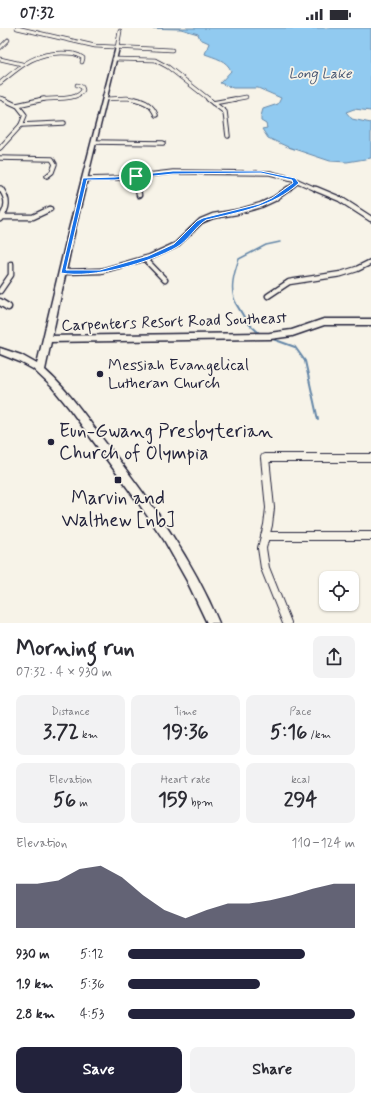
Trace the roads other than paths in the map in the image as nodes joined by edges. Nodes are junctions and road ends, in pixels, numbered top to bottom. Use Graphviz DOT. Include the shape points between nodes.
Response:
graph roads {
  1 [pos="17,28"];
  2 [pos="120,31"];
  3 [pos="8,40"];
  4 [pos="0,48"];
  5 [pos="116,48"];
  6 [pos="50,49"];
  7 [pos="172,50"];
  8 [pos="51,53"];
  9 [pos="0,59"];
  10 [pos="114,59"];
  11 [pos="82,62"];
  12 [pos="22,64"];
  13 [pos="0,83"];
  14 [pos="77,86"];
  15 [pos="246,97"];
  16 [pos="0,98"];
  17 [pos="105,99"];
  18 [pos="213,103"];
  19 [pos="17,105"];
  20 [pos="156,115"];
  21 [pos="64,123"];
  22 [pos="21,124"];
  23 [pos="228,136"];
  24 [pos="94,142"];
  25 [pos="163,143"];
  26 [pos="0,148"];
  27 [pos="0,158"];
  28 [pos="46,176"];
  29 [pos="136,176"];
  30 [pos="85,179"];
  31 [pos="296,181"];
  32 [pos="0,188"];
  33 [pos="139,195"];
  34 [pos="50,209"];
  35 [pos="1,218"];
  36 [pos="371,219"];
  37 [pos="145,258"];
  38 [pos="371,262"];
  39 [pos="11,264"];
  40 [pos="63,272"];
  41 [pos="164,280"];
  42 [pos="0,290"];
  43 [pos="268,296"];
  44 [pos="0,302"];
  45 [pos="8,307"];
  46 [pos="371,322"];
  47 [pos="47,339"];
  48 [pos="0,351"];
  49 [pos="40,371"];
  50 [pos="371,458"];
  51 [pos="266,536"];
  52 [pos="371,536"];
  53 [pos="213,623"];
  54 [pos="287,623"];
  1 -- 5 [label="street" via="95,46"];
  2 -- 5 [label="street"];
  3 -- 4 [label="street"];
  5 -- 7 [label="street"];
  5 -- 10 [label="street"];
  6 -- 8 [label="street"];
  8 -- 11 [label="street" via="78,55 83,58"];
  8 -- 12 [label="street" via="35,56"];
  9 -- 12 [label="street"];
  10 -- 17 [label="street"];
  10 -- 18 [label="street" via="155,60 168,67"];
  12 -- 13 [label="street"];
  14 -- 19 [label="street" via="83,90 75,97 43,99"];
  15 -- 18 [label="street"];
  16 -- 19 [label="street"];
  17 -- 20 [label="street" via="139,99 149,105"];
  17 -- 24 [label="street"];
  18 -- 23 [label="street" via="225,112"];
  19 -- 22 [label="street" via="25,115"];
  21 -- 22 [label="street"];
  22 -- 26 [label="street"];
  24 -- 25 [label="street"];
  24 -- 30 [label="street"];
  27 -- 28 [label="street" via="52,159 55,164 52,172"];
  29 -- 30 [label="street"];
  29 -- 31 [label="street" via="173,172 261,172"];
  29 -- 33 [label="street"];
  30 -- 40 [label="street"];
  31 -- 36 [label="street" via="354,206"];
  31 -- 37 [label="street" via="274,199 261,205 199,222 176,245"];
  32 -- 35 [label="street" via="7,198 6,209"];
  34 -- 35 [label="street" via="33,217"];
  37 -- 40 [label="street" via="101,271"];
  37 -- 41 [label="street"];
  38 -- 43 [label="street" via="341,274 289,282"];
  39 -- 42 [label="street" via="12,276"];
  40 -- 47 [label="street"];
  44 -- 45 [label="street"];
  46 -- 47 [label="street, Carpenters Resort Road Southeast" via="324,322 292,333 270,336"];
  47 -- 49 [label="street"];
  48 -- 49 [label="street" via="25,361"];
  49 -- 53 [label="street" via="75,410 148,507 177,550"];
  50 -- 51 [label="street" via="265,458 270,508"];
  51 -- 52 [label="street"];
  51 -- 54 [label="street" via="262,548 265,568"];
}
